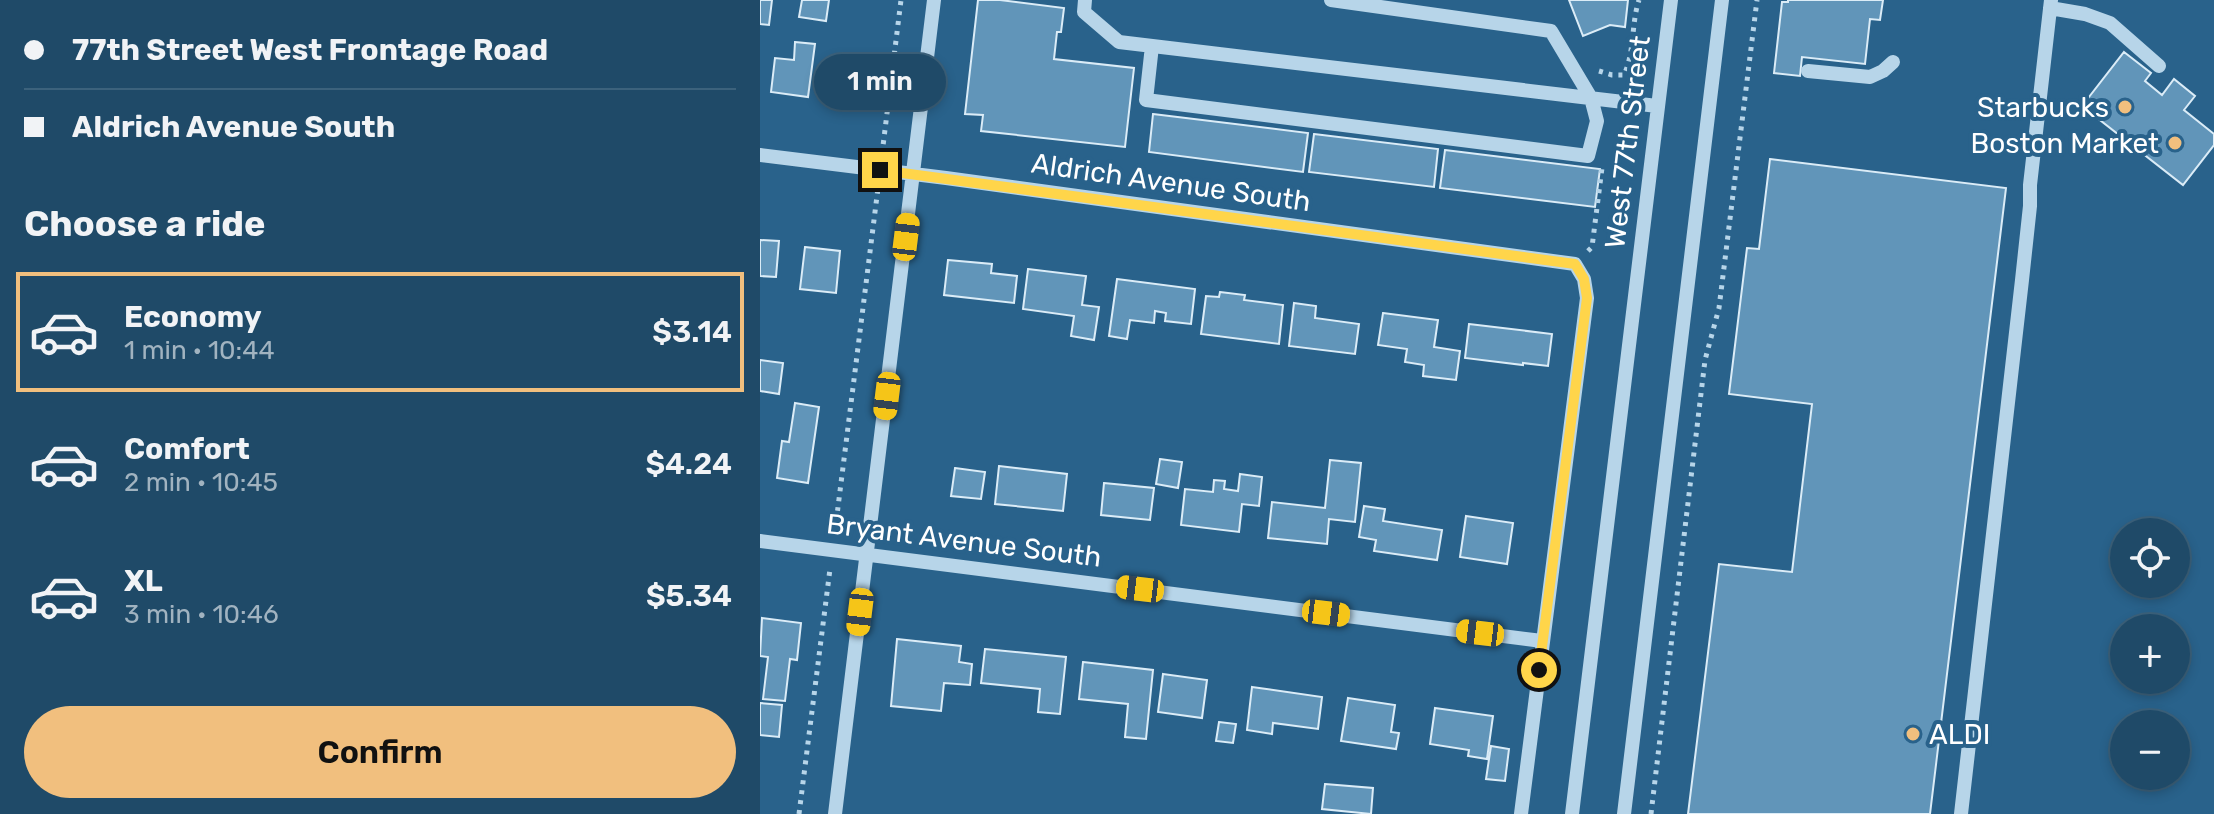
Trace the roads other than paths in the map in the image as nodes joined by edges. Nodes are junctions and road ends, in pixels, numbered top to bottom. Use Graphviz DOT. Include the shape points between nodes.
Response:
graph roads {
  1 [pos="934,0"];
  2 [pos="1085,0"];
  3 [pos="1331,0"];
  4 [pos="1671,0"];
  5 [pos="1722,0"];
  6 [pos="2050,4"];
  7 [pos="1152,46"];
  8 [pos="1893,62"];
  9 [pos="2159,66"];
  10 [pos="1808,71"];
  11 [pos="1591,98"];
  12 [pos="1657,106"];
  13 [pos="760,155"];
  14 [pos="914,174"];
  15 [pos="760,541"];
  16 [pos="867,554"];
  17 [pos="1542,641"];
  18 [pos="835,814"];
  19 [pos="1521,814"];
  20 [pos="1572,814"];
  21 [pos="1624,814"];
  22 [pos="1961,814"];
  1 -- 14 [label="street"];
  2 -- 7 [label="street" via="1084,12 1119,42"];
  3 -- 11 [label="street" via="1551,31"];
  4 -- 12 [label="street, West 77th Street"];
  5 -- 21 [label="street"];
  6 -- 9 [label="street" via="2110,23"];
  6 -- 22 [label="street"];
  7 -- 11 [label="street"];
  7 -- 11 [label="street" via="1146,100 1588,156 1597,121"];
  8 -- 10 [label="street" via="1870,77"];
  11 -- 12 [label="street"];
  12 -- 20 [label="street, West 77th Street"];
  13 -- 14 [label="street, Aldrich Avenue South"];
  14 -- 16 [label="street"];
  14 -- 17 [label="street, Aldrich Avenue South" via="1575,264 1587,298"];
  15 -- 16 [label="street, Bryant Avenue South"];
  16 -- 17 [label="street, Bryant Avenue South"];
  16 -- 18 [label="street"];
  17 -- 19 [label="street"];
}
